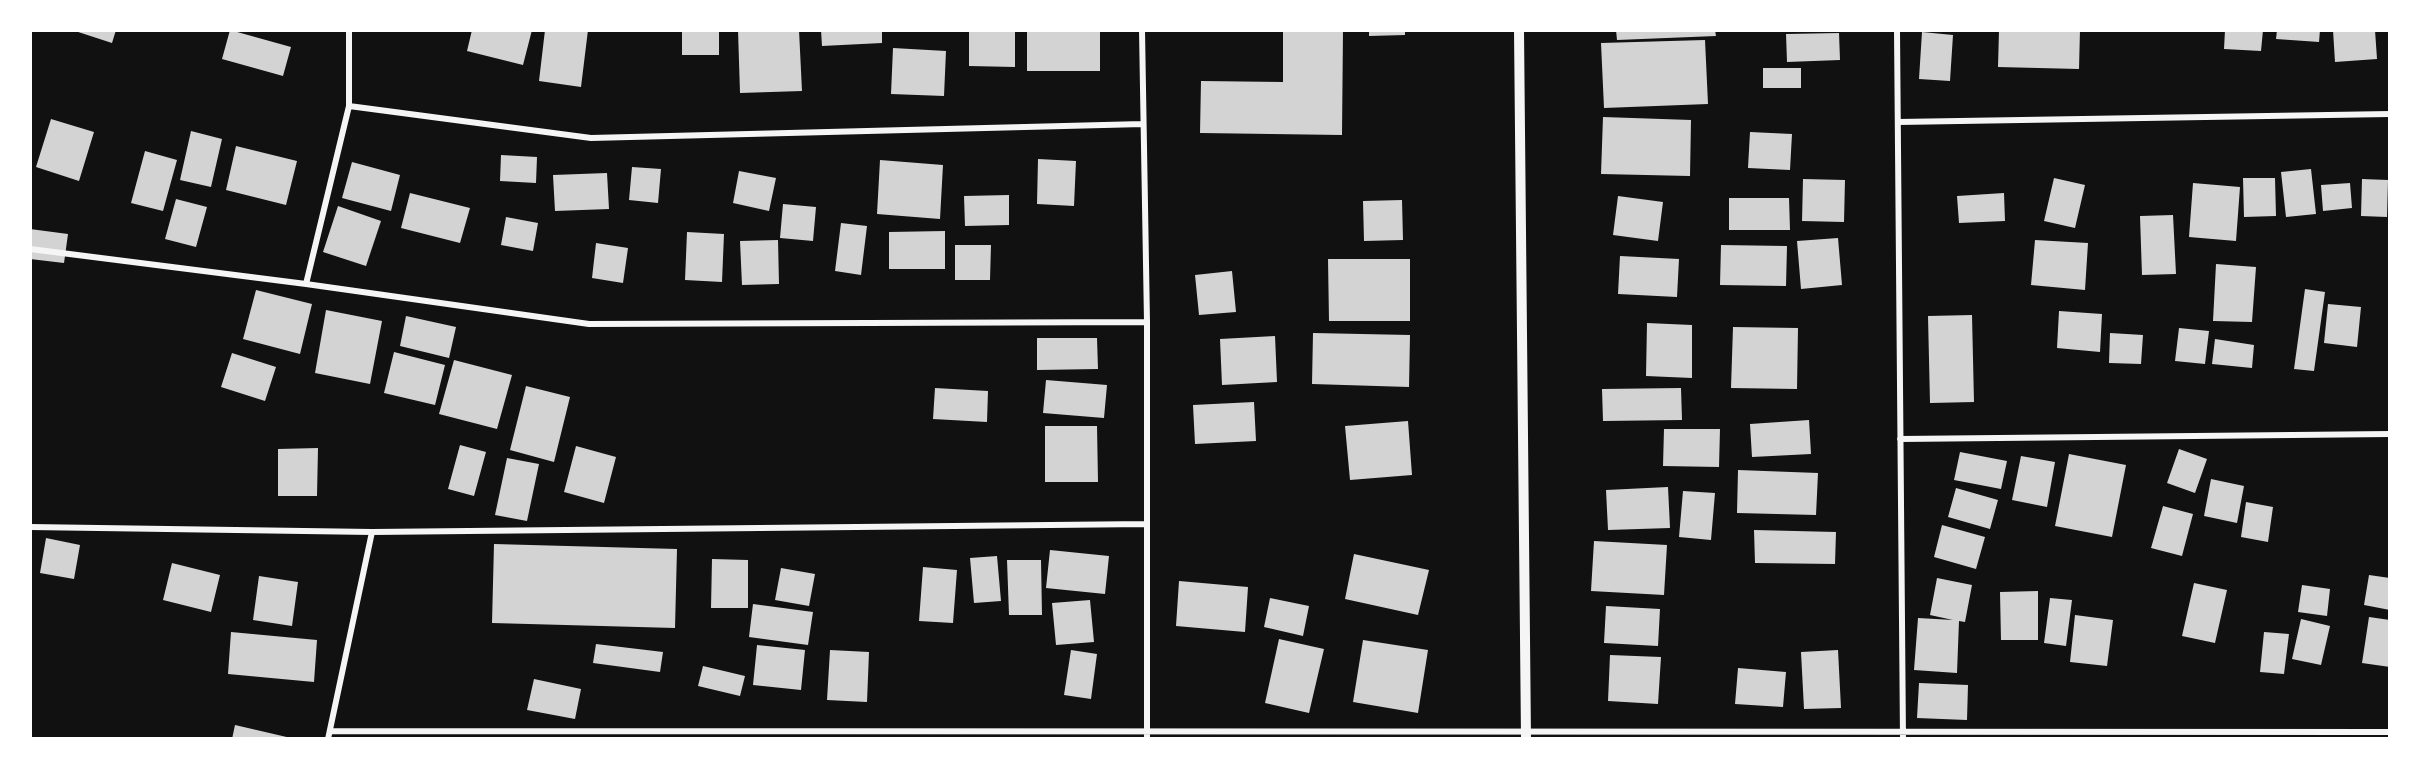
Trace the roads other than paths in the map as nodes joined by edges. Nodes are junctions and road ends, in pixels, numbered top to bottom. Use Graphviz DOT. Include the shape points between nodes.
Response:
graph roads {
  1 [pos="349,30"];
  2 [pos="1142,30"];
  3 [pos="1519,30"];
  4 [pos="1897,30"];
  5 [pos="350,106"];
  6 [pos="2390,114"];
  7 [pos="1898,122"];
  8 [pos="1143,124"];
  9 [pos="30,249"];
  10 [pos="306,284"];
  11 [pos="1147,321"];
  12 [pos="2390,434"];
  13 [pos="1900,439"];
  14 [pos="1147,524"];
  15 [pos="30,527"];
  16 [pos="372,532"];
  17 [pos="330,731"];
  18 [pos="732,731"];
  19 [pos="1147,731"];
  20 [pos="2390,732"];
  21 [pos="1526,735"];
  22 [pos="1903,736"];
  23 [pos="328,739"];
  24 [pos="731,739"];
  25 [pos="1147,739"];
  1 -- 5 [label="street"];
  2 -- 8 [label="street"];
  3 -- 21 [label="street"];
  4 -- 7 [label="street"];
  5 -- 8 [label="street" via="591,138"];
  5 -- 10 [label="street"];
  6 -- 7 [label="street"];
  7 -- 13 [label="street"];
  8 -- 11 [label="street"];
  9 -- 10 [label="street"];
  10 -- 11 [label="street" via="589,324"];
  11 -- 14 [label="street"];
  12 -- 13 [label="street"];
  13 -- 22 [label="street"];
  14 -- 16 [label="street"];
  14 -- 19 [label="street"];
  15 -- 16 [label="street"];
  16 -- 17 [label="street"];
  17 -- 18 [label="street"];
  17 -- 23 [label="street"];
  18 -- 19 [label="street"];
  18 -- 24 [label="street"];
  19 -- 21 [label="street"];
  19 -- 25 [label="street"];
  20 -- 22 [label="street"];
  21 -- 22 [label="street"];
}
